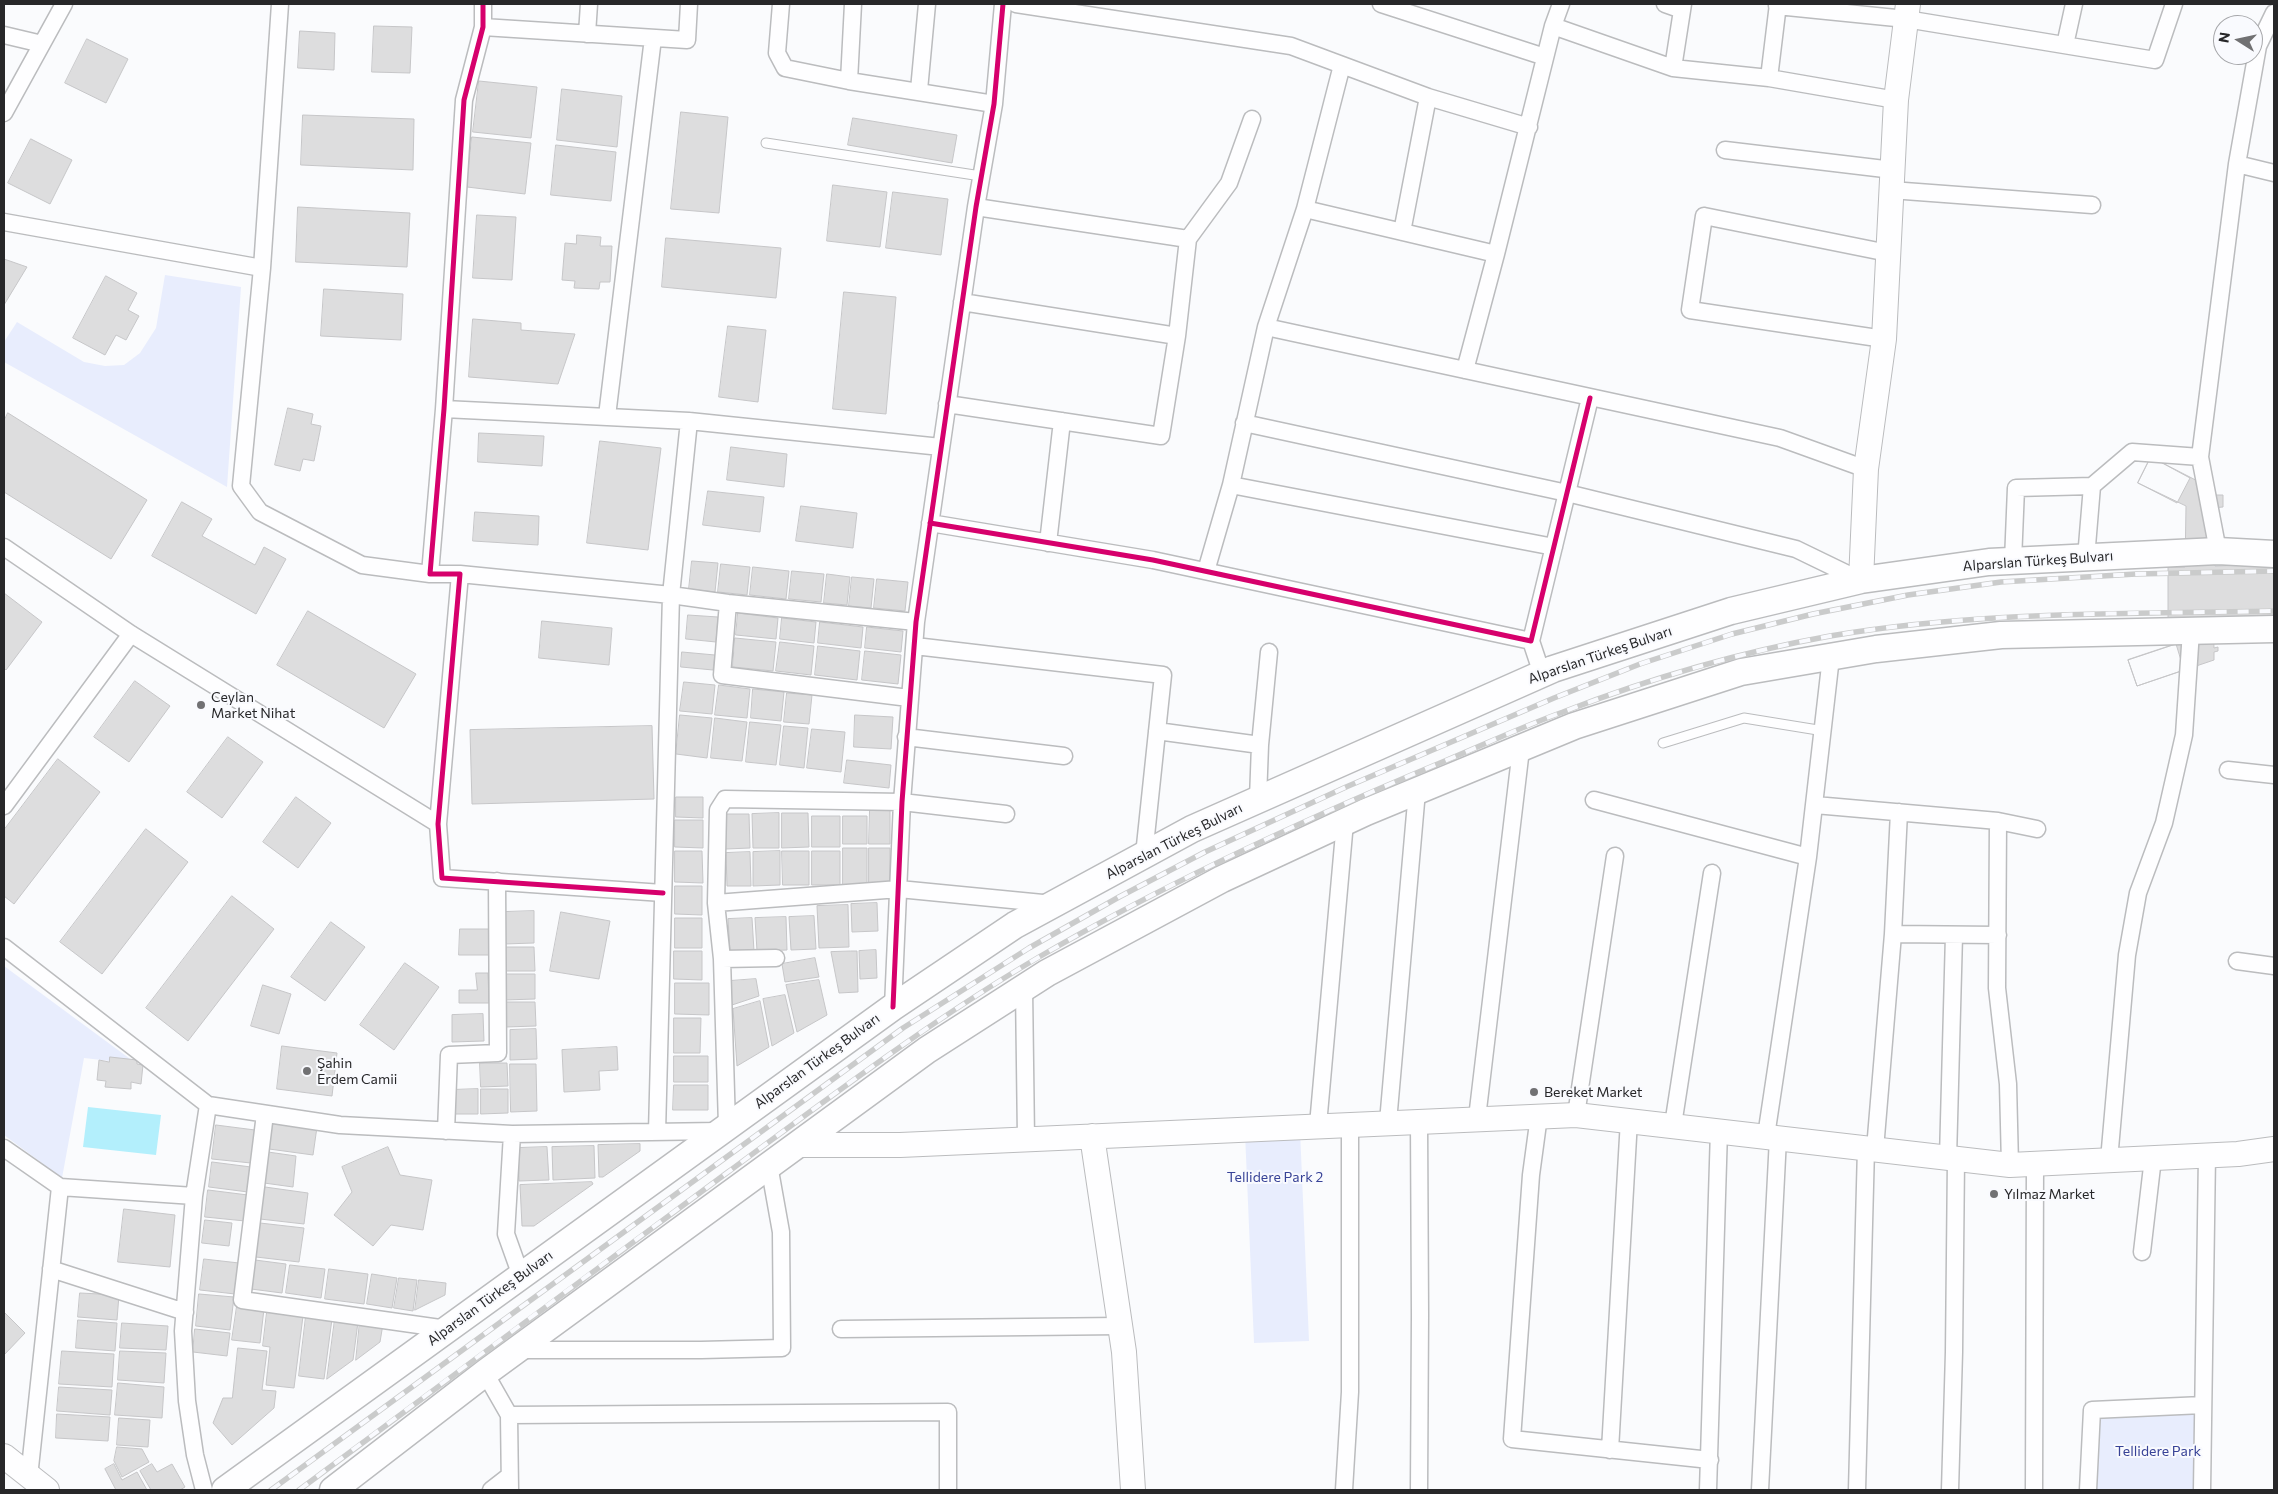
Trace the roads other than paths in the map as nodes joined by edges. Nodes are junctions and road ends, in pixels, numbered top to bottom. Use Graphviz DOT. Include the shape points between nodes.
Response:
graph roads {
  1 [pos="64,4"];
  2 [pos="280,4"];
  3 [pos="482,4"];
  4 [pos="589,4"];
  5 [pos="689,4"];
  6 [pos="781,4"];
  7 [pos="853,4"];
  8 [pos="927,4"];
  9 [pos="1003,4"];
  10 [pos="1016,4"];
  11 [pos="1381,4"];
  12 [pos="1561,4"];
  13 [pos="1665,4"];
  14 [pos="2074,4"];
  15 [pos="2174,4"];
  16 [pos="1777,5"];
  17 [pos="1683,7"];
  18 [pos="1907,12"];
  19 [pos="2274,13"];
  20 [pos="1552,26"];
  21 [pos="484,27"];
  22 [pos="587,34"];
  23 [pos="4,35"];
  24 [pos="653,38"];
  25 [pos="42,44"];
  26 [pos="2065,46"];
  27 [pos="1545,57"];
  28 [pos="1342,65"];
  29 [pos="1673,68"];
  30 [pos="1768,78"];
  31 [pos="849,81"];
  32 [pos="919,90"];
  33 [pos="1428,97"];
  34 [pos="1896,100"];
  35 [pos="994,104"];
  36 [pos="4,113"];
  37 [pos="1252,119"];
  38 [pos="1529,127"];
  39 [pos="766,143"];
  40 [pos="1725,150"];
  41 [pos="2237,164"];
  42 [pos="2274,173"];
  43 [pos="981,176"];
  44 [pos="1892,180"];
  45 [pos="2092,205"];
  46 [pos="976,208"];
  47 [pos="1305,209"];
  48 [pos="4,222"];
  49 [pos="1402,232"];
  50 [pos="1188,239"];
  51 [pos="1888,253"];
  52 [pos="1496,254"];
  53 [pos="262,268"];
  54 [pos="962,302"];
  55 [pos="1266,327"];
  56 [pos="1177,336"];
  57 [pos="1884,339"];
  58 [pos="1464,370"];
  59 [pos="1590,398"];
  60 [pos="947,404"];
  61 [pos="444,409"];
  62 [pos="607,416"];
  63 [pos="689,421"];
  64 [pos="1062,421"];
  65 [pos="1244,423"];
  66 [pos="941,447"];
  67 [pos="2200,458"];
  68 [pos="1866,469"];
  69 [pos="1231,485"];
  70 [pos="2092,486"];
  71 [pos="1567,493"];
  72 [pos="930,524"];
  73 [pos="1048,542"];
  74 [pos="4,547"];
  75 [pos="1554,548"];
  76 [pos="2218,552"];
  77 [pos="2274,554"];
  78 [pos="2086,558"];
  79 [pos="2013,561"];
  80 [pos="1206,571"];
  81 [pos="430,574"];
  82 [pos="460,574"];
  83 [pos="1861,580"];
  84 [pos="671,595"];
  85 [pos="728,603"];
  86 [pos="916,622"];
  87 [pos="2274,629"];
  88 [pos="2191,631"];
  89 [pos="131,634"];
  90 [pos="1531,641"];
  91 [pos="915,646"];
  92 [pos="1269,652"];
  93 [pos="1831,657"];
  94 [pos="1542,674"];
  95 [pos="908,698"];
  96 [pos="1157,731"];
  97 [pos="1824,731"];
  98 [pos="906,737"];
  99 [pos="1663,743"];
  100 [pos="1260,745"];
  101 [pos="1521,749"];
  102 [pos="1064,756"];
  103 [pos="2228,770"];
  104 [pos="2274,775"];
  105 [pos="1417,791"];
  106 [pos="1258,798"];
  107 [pos="1594,800"];
  108 [pos="902,802"];
  109 [pos="1815,805"];
  110 [pos="4,806"];
  111 [pos="1899,812"];
  112 [pos="1006,814"];
  113 [pos="1345,822"];
  114 [pos="1998,822"];
  115 [pos="438,824"];
  116 [pos="2037,829"];
  117 [pos="1144,855"];
  118 [pos="1615,856"];
  119 [pos="1808,857"];
  120 [pos="1712,873"];
  121 [pos="497,881"];
  122 [pos="899,889"];
  123 [pos="663,893"];
  124 [pos="716,903"];
  125 [pos="1053,904"];
  126 [pos="1893,934"];
  127 [pos="1954,935"];
  128 [pos="1998,935"];
  129 [pos="4,947"];
  130 [pos="776,958"];
  131 [pos="722,959"];
  132 [pos="2237,961"];
  133 [pos="2274,966"];
  134 [pos="1024,988"];
  135 [pos="893,1007"];
  136 [pos="208,1105"];
  137 [pos="265,1114"];
  138 [pos="1576,1115"];
  139 [pos="1538,1116"];
  140 [pos="1477,1118"];
  141 [pos="1629,1120"];
  142 [pos="1419,1121"];
  143 [pos="1388,1122"];
  144 [pos="1350,1124"];
  145 [pos="1318,1125"];
  146 [pos="1673,1125"];
  147 [pos="724,1128"];
  148 [pos="1719,1130"];
  149 [pos="446,1131"];
  150 [pos="658,1132"];
  151 [pos="512,1134"];
  152 [pos="1092,1136"];
  153 [pos="1772,1137"];
  154 [pos="1026,1139"];
  155 [pos="797,1145"];
  156 [pos="4,1148"];
  157 [pos="1870,1148"];
  158 [pos="2274,1149"];
  159 [pos="2207,1155"];
  160 [pos="1952,1158"];
  161 [pos="2153,1158"];
  162 [pos="2109,1160"];
  163 [pos="2035,1164"];
  164 [pos="769,1165"];
  165 [pos="2010,1165"];
  166 [pos="60,1187"];
  167 [pos="194,1196"];
  168 [pos="2142,1252"];
  169 [pos="51,1269"];
  170 [pos="521,1276"];
  171 [pos="184,1312"];
  172 [pos="1120,1326"];
  173 [pos="447,1329"];
  174 [pos="841,1329"];
  175 [pos="516,1350"];
  176 [pos="485,1373"];
  177 [pos="2203,1405"];
  178 [pos="509,1415"];
  179 [pos="1610,1450"];
  180 [pos="4,1456"];
  181 [pos="1710,1460"];
  182 [pos="509,1483"];
  183 [pos="38,1484"];
  184 [pos="204,1490"];
  185 [pos="225,1490"];
  186 [pos="333,1490"];
  187 [pos="491,1490"];
  188 [pos="948,1490"];
  189 [pos="1133,1490"];
  190 [pos="1344,1490"];
  191 [pos="1418,1490"];
  192 [pos="1708,1490"];
  193 [pos="1760,1490"];
  194 [pos="1857,1490"];
  195 [pos="1950,1490"];
  196 [pos="2034,1490"];
  197 [pos="2088,1490"];
  198 [pos="2202,1490"];
  1 -- 25 [label="street"];
  2 -- 53 [label="street"];
  3 -- 21 [label="street"];
  4 -- 22 [label="street"];
  5 -- 24 [label="street" via="687,40"];
  6 -- 31 [label="street" via="777,53 785,68"];
  7 -- 31 [label="street"];
  8 -- 32 [label="street"];
  9 -- 35 [label="street"];
  10 -- 28 [label="street" via="1291,46"];
  11 -- 27 [label="street"];
  12 -- 20 [label="street"];
  13 -- 17 [label="street"];
  14 -- 26 [label="street"];
  15 -- 26 [label="street" via="2155,60"];
  16 -- 18 [label="street"];
  16 -- 30 [label="street"];
  17 -- 29 [label="street"];
  18 -- 26 [label="street"];
  18 -- 34 [label="main road"];
  19 -- 41 [label="street" via="2258,46"];
  20 -- 27 [label="street"];
  20 -- 29 [label="street"];
  21 -- 22 [label="street"];
  21 -- 61 [label="street" via="464,100"];
  22 -- 24 [label="street"];
  23 -- 25 [label="street"];
  24 -- 62 [label="street"];
  25 -- 36 [label="street"];
  27 -- 38 [label="street"];
  28 -- 33 [label="street"];
  28 -- 47 [label="street"];
  29 -- 30 [label="street"];
  30 -- 34 [label="street"];
  31 -- 32 [label="street"];
  32 -- 35 [label="street"];
  33 -- 38 [label="street"];
  33 -- 49 [label="street"];
  34 -- 44 [label="main road"];
  35 -- 43 [label="street"];
  37 -- 50 [label="street" via="1228,182"];
  38 -- 52 [label="street"];
  39 -- 43 [label="lane"];
  40 -- 44 [label="street"];
  41 -- 42 [label="street"];
  41 -- 67 [label="street"];
  43 -- 46 [label="street"];
  44 -- 45 [label="street"];
  44 -- 51 [label="main road"];
  46 -- 50 [label="street"];
  46 -- 54 [label="street"];
  47 -- 49 [label="street"];
  47 -- 55 [label="street"];
  48 -- 53 [label="street"];
  49 -- 52 [label="street"];
  50 -- 56 [label="street"];
  51 -- 57 [label="main road"];
  51 -- 57 [label="street" via="1704,216 1690,310"];
  52 -- 58 [label="street"];
  53 -- 81 [label="street" via="241,486 260,512 362,565"];
  54 -- 56 [label="street"];
  54 -- 60 [label="street"];
  55 -- 58 [label="street"];
  55 -- 65 [label="street"];
  56 -- 64 [label="street" via="1162,436"];
  57 -- 68 [label="main road"];
  58 -- 59 [label="street"];
  59 -- 68 [label="street" via="1780,438"];
  59 -- 71 [label="street"];
  60 -- 64 [label="street"];
  60 -- 66 [label="street"];
  61 -- 62 [label="street"];
  61 -- 81 [label="street"];
  62 -- 63 [label="street"];
  63 -- 66 [label="street"];
  63 -- 84 [label="street"];
  64 -- 73 [label="street"];
  65 -- 69 [label="street"];
  65 -- 71 [label="street"];
  66 -- 72 [label="street"];
  67 -- 70 [label="street" via="2132,452"];
  67 -- 76 [label="street"];
  68 -- 83 [label="main road"];
  69 -- 75 [label="street"];
  69 -- 80 [label="street"];
  70 -- 78 [label="street"];
  70 -- 79 [label="street" via="2016,488"];
  71 -- 75 [label="street"];
  71 -- 83 [label="street" via="1796,549"];
  72 -- 73 [label="street"];
  72 -- 86 [label="street"];
  73 -- 80 [label="street"];
  74 -- 89 [label="street"];
  75 -- 90 [label="street"];
  76 -- 77 [label="main road, Alparslan Türkeş Bulvarı"];
  76 -- 78 [label="main road, Alparslan Türkeş Bulvarı"];
  78 -- 79 [label="main road, Alparslan Türkeş Bulvarı"];
  79 -- 83 [label="main road, Alparslan Türkeş Bulvarı"];
  80 -- 90 [label="street"];
  81 -- 82 [label="street"];
  82 -- 84 [label="street"];
  82 -- 115 [label="street"];
  83 -- 94 [label="main road, Alparslan Türkeş Bulvarı" via="1731,611"];
  84 -- 85 [label="street"];
  84 -- 123 [label="street"];
  85 -- 86 [label="street"];
  85 -- 95 [label="street" via="722,675"];
  86 -- 91 [label="street"];
  87 -- 88 [label="main road"];
  88 -- 93 [label="main road" via="2000,635"];
  88 -- 162 [label="street" via="2184,735 2164,823 2138,893 2127,955"];
  89 -- 110 [label="street"];
  89 -- 115 [label="street"];
  90 -- 94 [label="street"];
  91 -- 95 [label="street"];
  91 -- 96 [label="street" via="1163,675"];
  92 -- 100 [label="street"];
  93 -- 97 [label="street"];
  93 -- 101 [label="main road" via="1741,672 1574,726"];
  94 -- 106 [label="main road, Alparslan Türkeş Bulvarı"];
  95 -- 98 [label="street"];
  96 -- 100 [label="street"];
  96 -- 117 [label="street"];
  97 -- 99 [label="lane" via="1744,718"];
  97 -- 109 [label="street"];
  98 -- 102 [label="street"];
  98 -- 108 [label="street"];
  100 -- 106 [label="street"];
  101 -- 105 [label="main road"];
  101 -- 140 [label="street"];
  103 -- 104 [label="street"];
  105 -- 113 [label="main road"];
  105 -- 143 [label="street"];
  106 -- 117 [label="main road, Alparslan Türkeş Bulvarı"];
  107 -- 119 [label="street"];
  108 -- 112 [label="street"];
  108 -- 122 [label="street"];
  108 -- 124 [label="street" via="725,799 718,810"];
  109 -- 111 [label="street"];
  109 -- 119 [label="street"];
  111 -- 114 [label="street"];
  111 -- 126 [label="street"];
  113 -- 134 [label="main road" via="1222,879"];
  113 -- 145 [label="street"];
  114 -- 116 [label="street"];
  114 -- 128 [label="street"];
  115 -- 121 [label="street" via="442,878"];
  117 -- 125 [label="main road, Alparslan Türkeş Bulvarı"];
  118 -- 138 [label="street"];
  119 -- 153 [label="street"];
  120 -- 146 [label="street"];
  121 -- 123 [label="street"];
  121 -- 149 [label="street" via="498,1053 449,1055"];
  122 -- 124 [label="street"];
  122 -- 125 [label="street"];
  122 -- 135 [label="street"];
  123 -- 150 [label="street"];
  124 -- 131 [label="street"];
  125 -- 135 [label="main road, Alparslan Türkeş Bulvarı" via="1015,925"];
  126 -- 127 [label="street"];
  126 -- 157 [label="street"];
  127 -- 128 [label="street"];
  127 -- 160 [label="street"];
  128 -- 165 [label="street" via="1997,988 2008,1084"];
  129 -- 136 [label="street"];
  130 -- 131 [label="street"];
  131 -- 147 [label="street"];
  132 -- 133 [label="street"];
  134 -- 154 [label="street"];
  134 -- 155 [label="main road" via="927,1050"];
  135 -- 147 [label="main road, Alparslan Türkeş Bulvarı"];
  136 -- 137 [label="street"];
  136 -- 167 [label="street"];
  137 -- 149 [label="street" via="340,1125"];
  137 -- 173 [label="street" via="242,1300"];
  138 -- 139 [label="main road"];
  138 -- 141 [label="main road"];
  139 -- 140 [label="main road"];
  139 -- 179 [label="street" via="1512,1439"];
  140 -- 142 [label="main road"];
  141 -- 146 [label="main road"];
  141 -- 179 [label="street"];
  142 -- 143 [label="main road"];
  142 -- 191 [label="street"];
  143 -- 144 [label="main road"];
  144 -- 145 [label="main road"];
  144 -- 190 [label="street" via="1350,1392"];
  145 -- 152 [label="main road"];
  146 -- 148 [label="main road"];
  147 -- 150 [label="street"];
  147 -- 170 [label="main road, Alparslan Türkeş Bulvarı"];
  148 -- 153 [label="main road"];
  148 -- 181 [label="street"];
  149 -- 151 [label="street"];
  150 -- 151 [label="street"];
  151 -- 170 [label="street" via="506,1234"];
  152 -- 154 [label="main road"];
  152 -- 172 [label="main road"];
  153 -- 157 [label="main road"];
  153 -- 193 [label="street"];
  154 -- 155 [label="main road" via="900,1145"];
  155 -- 164 [label="main road"];
  156 -- 166 [label="street"];
  157 -- 160 [label="main road"];
  157 -- 194 [label="street"];
  158 -- 159 [label="main road"];
  159 -- 161 [label="main road"];
  159 -- 177 [label="street"];
  160 -- 165 [label="main road"];
  160 -- 195 [label="street" via="1954,1352"];
  161 -- 162 [label="main road"];
  161 -- 168 [label="street"];
  162 -- 163 [label="main road"];
  163 -- 165 [label="main road"];
  163 -- 196 [label="street"];
  164 -- 175 [label="main road"];
  164 -- 175 [label="street" via="781,1232 782,1348"];
  166 -- 167 [label="street"];
  166 -- 169 [label="street"];
  167 -- 171 [label="street"];
  169 -- 171 [label="street"];
  169 -- 183 [label="street"];
  170 -- 173 [label="main road, Alparslan Türkeş Bulvarı"];
  171 -- 184 [label="street" via="187,1401"];
  172 -- 174 [label="street"];
  172 -- 189 [label="main road"];
  173 -- 185 [label="main road, Alparslan Türkeş Bulvarı"];
  175 -- 176 [label="main road"];
  176 -- 178 [label="street"];
  176 -- 186 [label="main road"];
  177 -- 197 [label="street" via="2092,1410"];
  177 -- 198 [label="street"];
  178 -- 182 [label="street"];
  178 -- 188 [label="street" via="948,1412"];
  179 -- 181 [label="street"];
  180 -- 183 [label="main road"];
  181 -- 192 [label="street"];
  182 -- 187 [label="street"];
}
